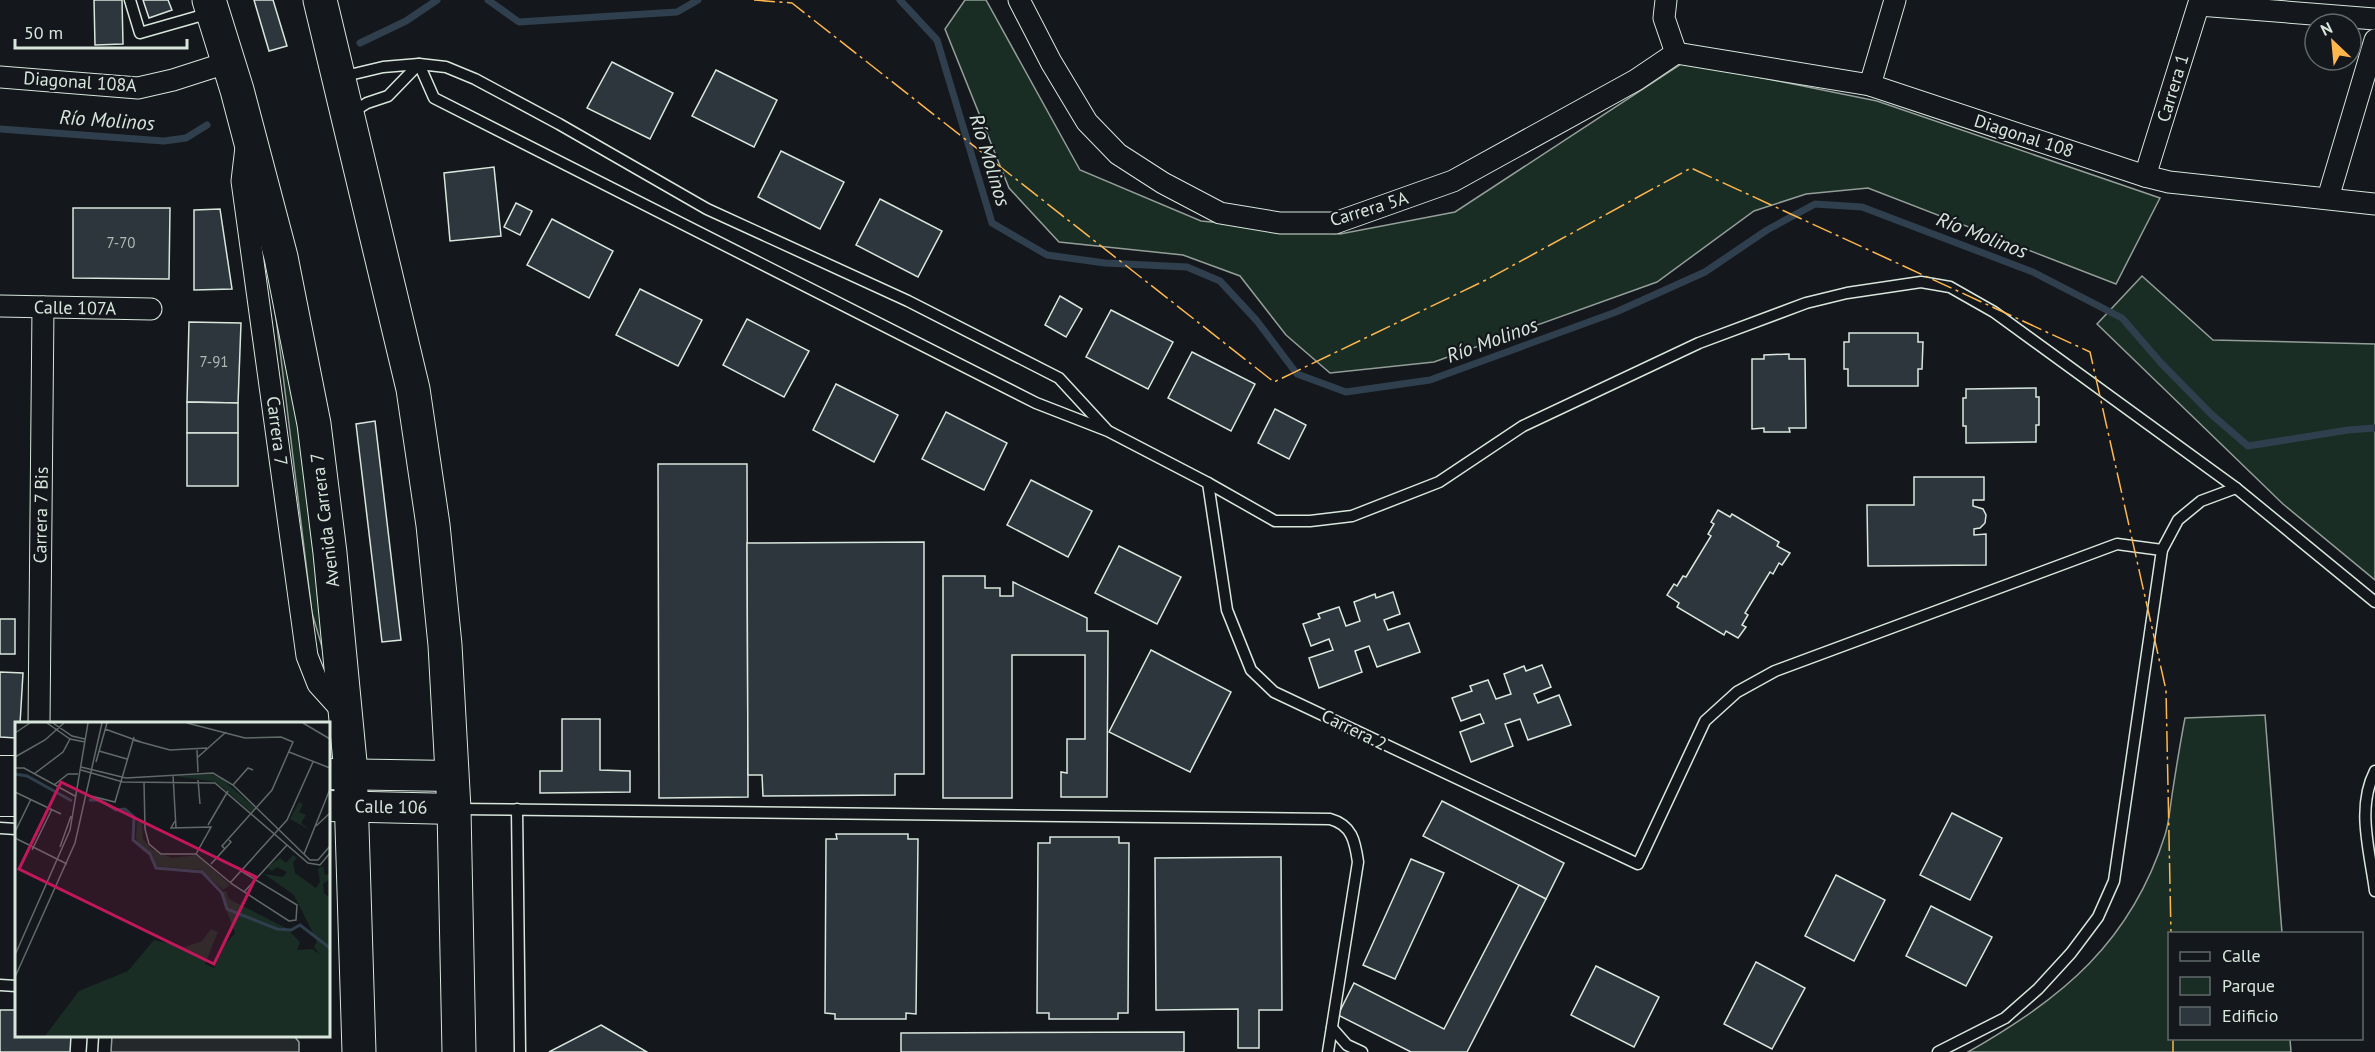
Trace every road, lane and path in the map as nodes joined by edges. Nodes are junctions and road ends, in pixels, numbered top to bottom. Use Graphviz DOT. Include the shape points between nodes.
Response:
graph roads {
  1 [pos="130,0"];
  2 [pos="320,0"];
  3 [pos="1019,0"];
  4 [pos="1666,0"];
  5 [pos="1895,0"];
  6 [pos="2199,3"];
  7 [pos="211,6"];
  8 [pos="2375,19"];
  9 [pos="2375,40"];
  10 [pos="1676,53"];
  11 [pos="229,62"];
  12 [pos="419,64"];
  13 [pos="0,77"];
  14 [pos="339,77"];
  15 [pos="1870,85"];
  16 [pos="348,114"];
  17 [pos="2145,176"];
  18 [pos="2328,198"];
  19 [pos="2375,204"];
  20 [pos="0,306"];
  21 [pos="43,307"];
  22 [pos="150,309"];
  23 [pos="1108,431"];
  24 [pos="1208,483"];
  25 [pos="2236,488"];
  26 [pos="2162,550"];
  27 [pos="2375,602"];
  28 [pos="39,722"];
  29 [pos="2375,771"];
  30 [pos="340,774"];
  31 [pos="452,776"];
  32 [pos="340,806"];
  33 [pos="454,809"];
  34 [pos="517,809"];
  35 [pos="0,828"];
  36 [pos="15,829"];
  37 [pos="2375,891"];
  38 [pos="0,985"];
  39 [pos="15,986"];
  40 [pos="1332,1028"];
  41 [pos="93,1037"];
  42 [pos="92,1052"];
  43 [pos="359,1052"];
  44 [pos="459,1052"];
  45 [pos="520,1052"];
  46 [pos="1328,1052"];
  47 [pos="1362,1052"];
  48 [pos="1938,1052"];
  1 -- 7 [label="lane" via="140,33"];
  2 -- 14 [label="main road"];
  3 -- 10 [label="street, Carrera 5A" via="1087,122 1118,154 1220,213 1280,223 1335,224 1453,181 1635,80"];
  4 -- 10 [label="street" via="1664,18"];
  5 -- 15 [label="street"];
  6 -- 8 [label="street"];
  6 -- 17 [label="street, Carrera 1"];
  7 -- 11 [label="main road, Avenida Carrera 7"];
  9 -- 18 [label="street"];
  10 -- 15 [label="street, Diagonal 108"];
  11 -- 13 [label="street, Diagonal 108A" via="138,88"];
  11 -- 30 [label="main road, Avenida Carrera 7" via="284,268 314,424 346,714"];
  12 -- 14 [label="lane"];
  12 -- 16 [label="lane" via="388,96"];
  12 -- 23 [label="lane" via="446,67 475,79 707,209 908,301 1059,378"];
  12 -- 23 [label="lane" via="434,98 1036,403"];
  14 -- 16 [label="main road"];
  15 -- 17 [label="street, Diagonal 108"];
  16 -- 31 [label="main road" via="413,390 433,525"];
  17 -- 18 [label="street, Diagonal 108" via="2169,182"];
  18 -- 19 [label="street, Diagonal 108"];
  20 -- 21 [label="street, Calle 107A"];
  21 -- 22 [label="street, Calle 107A"];
  21 -- 28 [label="street, Carrera 7 Bis"];
  23 -- 24 [label="lane"];
  24 -- 25 [label="lane" via="1275,521 1352,516 1439,482 1523,426 1699,343 1806,303 1921,282 1950,287 1994,312"];
  24 -- 26 [label="lane, Carrera 2" via="1227,610 1251,670 1274,692 1638,864 1705,721 1737,692 1775,671 2117,544"];
  25 -- 26 [label="lane" via="2201,501 2178,520"];
  25 -- 27 [label="lane"];
  26 -- 48 [label="lane" via="2114,881 2098,917 2072,953 2005,1018"];
  29 -- 37 [label="lane" via="2364,807"];
  30 -- 31 [label="main road, Calle 106"];
  30 -- 32 [label="main road, Avenida Carrera 7"];
  31 -- 33 [label="main road"];
  32 -- 33 [label="main road, Calle 106"];
  32 -- 43 [label="main road, Avenida Carrera 7"];
  33 -- 34 [label="lane"];
  33 -- 44 [label="main road"];
  34 -- 40 [label="lane" via="1330,819 1349,829 1358,862"];
  34 -- 45 [label="lane"];
  35 -- 36 [label="lane"];
  38 -- 39 [label="lane"];
  40 -- 46 [label="lane"];
  40 -- 47 [label="lane" via="1347,1045"];
  41 -- 42 [label="lane"];
}
